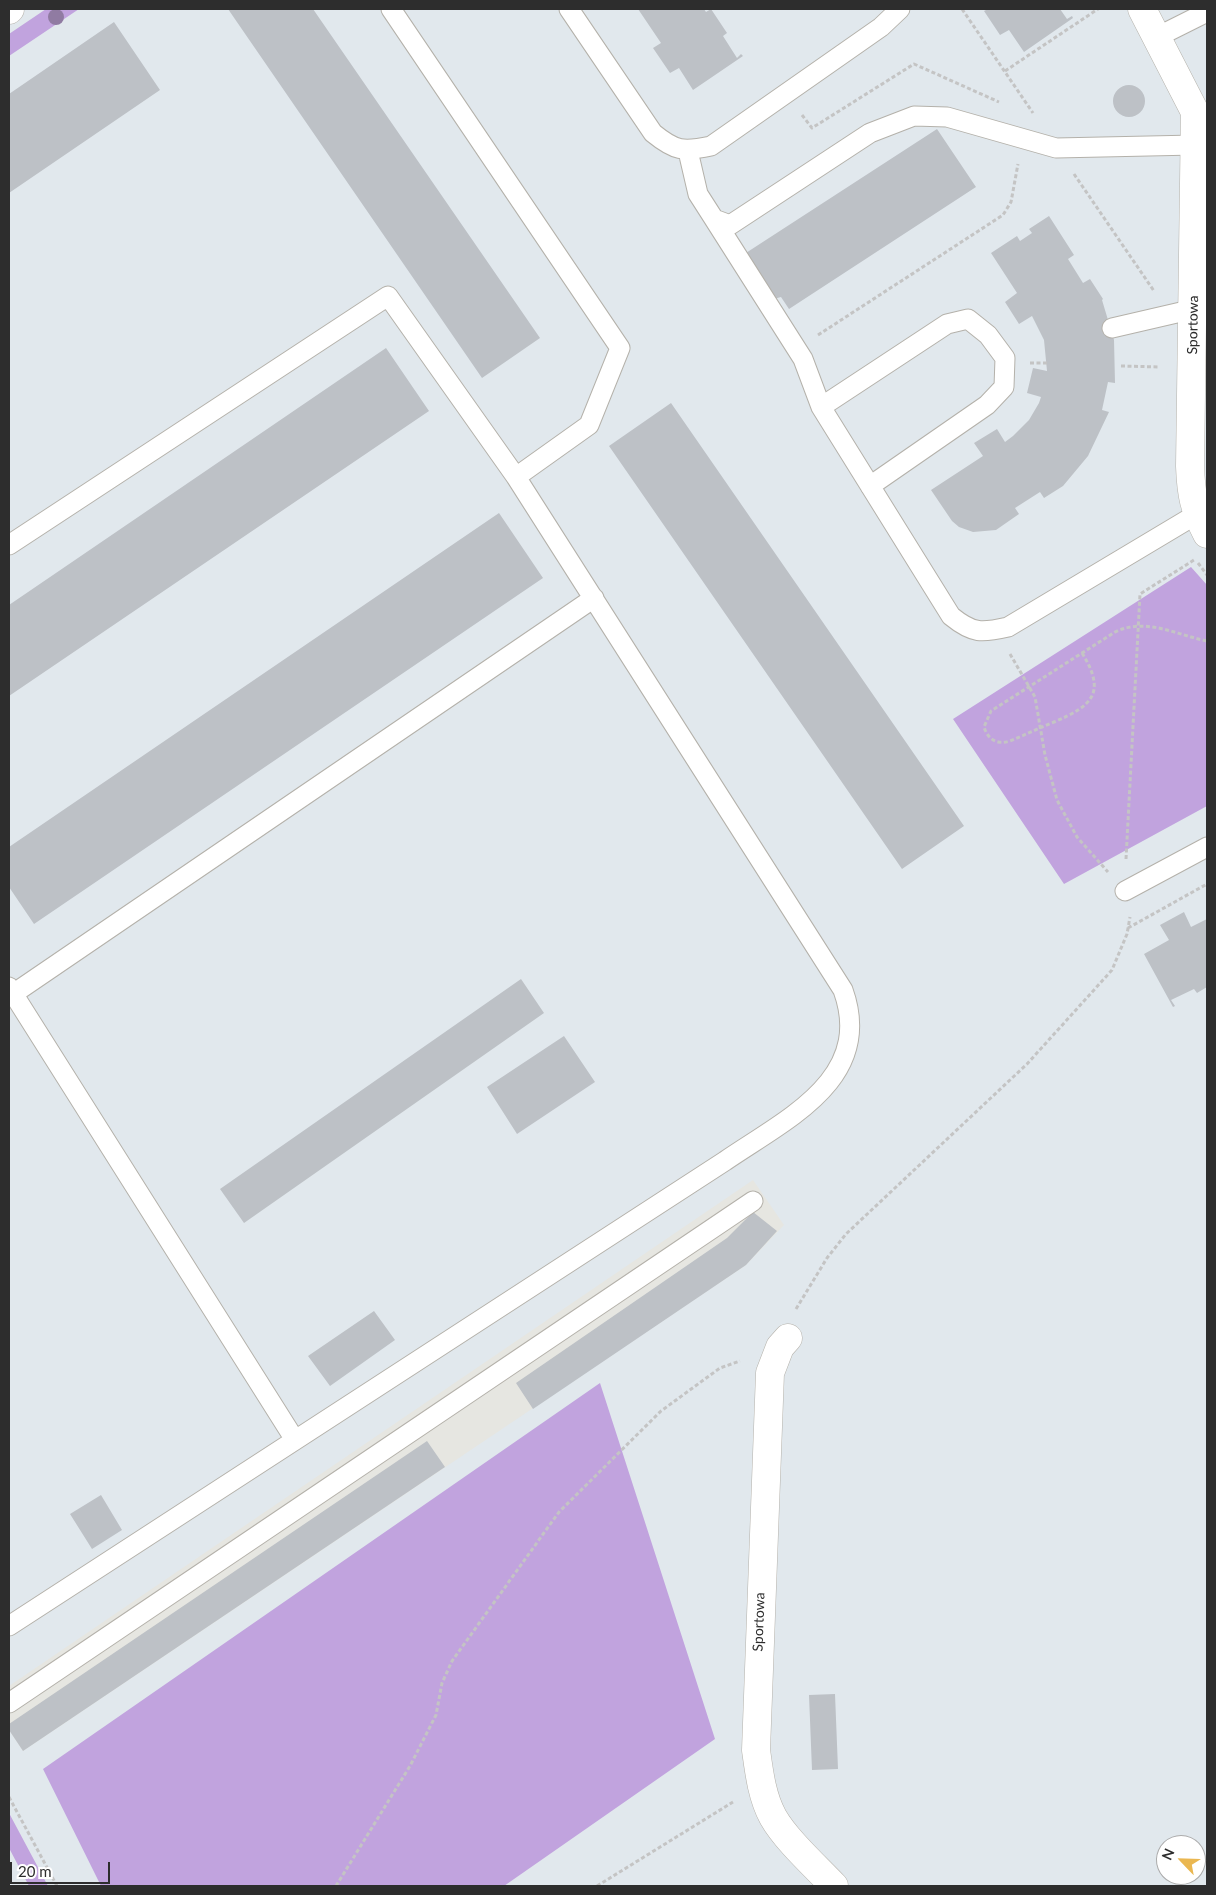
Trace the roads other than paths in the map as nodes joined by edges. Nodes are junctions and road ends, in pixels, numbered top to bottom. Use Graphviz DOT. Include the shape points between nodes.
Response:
graph roads {
  1 [pos="391,9"];
  2 [pos="569,9"];
  3 [pos="900,9"];
  4 [pos="1142,9"];
  5 [pos="1207,12"];
  6 [pos="1157,37"];
  7 [pos="1199,130"];
  8 [pos="688,151"];
  9 [pos="714,219"];
  10 [pos="1194,309"];
  11 [pos="1112,328"];
  12 [pos="1200,361"];
  13 [pos="822,407"];
  14 [pos="516,477"];
  15 [pos="870,486"];
  16 [pos="1202,524"];
  17 [pos="9,545"];
  18 [pos="594,598"];
  19 [pos="1207,846"];
  20 [pos="1125,891"];
  21 [pos="11,991"];
  22 [pos="753,1202"];
  23 [pos="784,1342"];
  24 [pos="295,1440"];
  25 [pos="9,1626"];
  26 [pos="9,1704"];
  27 [pos="834,1886"];
  1 -- 14 [label="lane" via="620,348 589,425"];
  2 -- 8 [label="lane" via="653,133 670,147"];
  3 -- 8 [label="lane" via="881,26 711,146"];
  4 -- 6 [label="street, Sportowa"];
  5 -- 6 [label="lane"];
  6 -- 7 [label="street, Sportowa"];
  7 -- 9 [label="lane" via="1056,148 947,117 914,116 870,133 730,225"];
  7 -- 10 [label="street, Sportowa"];
  8 -- 9 [label="lane" via="698,194"];
  9 -- 13 [label="lane" via="796,349"];
  10 -- 11 [label="lane"];
  10 -- 12 [label="street, Sportowa"];
  12 -- 16 [label="street, Sportowa" via="1190,466 1192,495"];
  13 -- 15 [label="lane"];
  13 -- 15 [label="lane" via="947,324 968,319 988,335 1005,358 1004,387 987,405"];
  14 -- 17 [label="lane" via="388,296"];
  14 -- 18 [label="lane"];
  15 -- 16 [label="lane" via="951,616 966,628 985,632 1008,627"];
  18 -- 21 [label="lane"];
  18 -- 24 [label="lane" via="843,990 851,1031 845,1056 834,1078 816,1098 725,1161"];
  19 -- 20 [label="lane"];
  21 -- 24 [label="lane"];
  22 -- 26 [label="lane"];
  23 -- 27 [label="street, Sportowa" via="770,1373 756,1750 762,1784 773,1817"];
  24 -- 25 [label="lane"];
}
